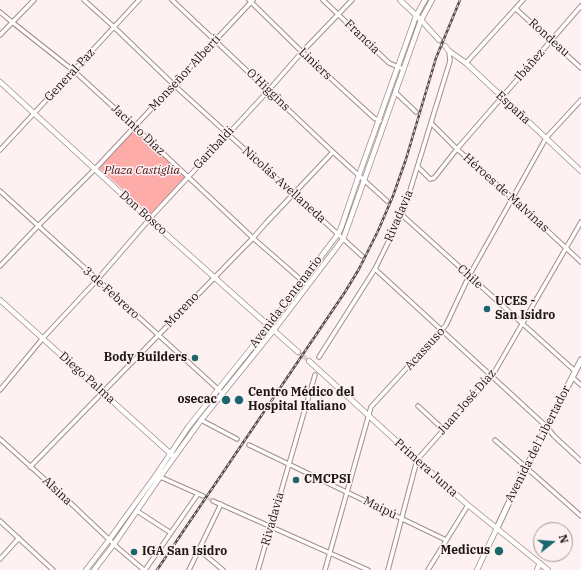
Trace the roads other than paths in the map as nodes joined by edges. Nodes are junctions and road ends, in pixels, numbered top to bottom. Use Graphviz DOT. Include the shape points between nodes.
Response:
graph roads {
  1 [pos="34,0"];
  2 [pos="84,0"];
  3 [pos="139,0"];
  4 [pos="172,0"];
  5 [pos="323,0"];
  6 [pos="352,0"];
  7 [pos="400,0"];
  8 [pos="425,0"];
  9 [pos="432,0"];
  10 [pos="523,0"];
  11 [pos="251,1"];
  12 [pos="581,6"];
  13 [pos="516,9"];
  14 [pos="0,12"];
  15 [pos="338,14"];
  16 [pos="416,16"];
  17 [pos="421,20"];
  18 [pos="12,22"];
  19 [pos="114,27"];
  20 [pos="0,35"];
  21 [pos="439,40"];
  22 [pos="216,41"];
  23 [pos="551,41"];
  24 [pos="445,46"];
  25 [pos="449,51"];
  26 [pos="302,52"];
  27 [pos="458,58"];
  28 [pos="450,61"];
  29 [pos="466,63"];
  30 [pos="398,67"];
  31 [pos="581,68"];
  32 [pos="403,69"];
  33 [pos="74,71"];
  34 [pos="0,82"];
  35 [pos="174,85"];
  36 [pos="268,91"];
  37 [pos="395,92"];
  38 [pos="502,97"];
  39 [pos="581,100"];
  40 [pos="416,112"];
  41 [pos="35,113"];
  42 [pos="379,121"];
  43 [pos="384,122"];
  44 [pos="432,124"];
  45 [pos="134,126"];
  46 [pos="228,133"];
  47 [pos="546,138"];
  48 [pos="457,149"];
  49 [pos="0,150"];
  50 [pos="332,152"];
  51 [pos="418,167"];
  52 [pos="95,169"];
  53 [pos="581,171"];
  54 [pos="359,175"];
  55 [pos="188,176"];
  56 [pos="364,180"];
  57 [pos="0,191"];
  58 [pos="294,194"];
  59 [pos="512,198"];
  60 [pos="387,201"];
  61 [pos="402,215"];
  62 [pos="149,219"];
  63 [pos="581,222"];
  64 [pos="38,226"];
  65 [pos="338,234"];
  66 [pos="253,238"];
  67 [pos="343,239"];
  68 [pos="565,248"];
  69 [pos="362,256"];
  70 [pos="581,262"];
  71 [pos="0,266"];
  72 [pos="375,269"];
  73 [pos="469,276"];
  74 [pos="215,277"];
  75 [pos="97,280"];
  76 [pos="302,282"];
  77 [pos="307,285"];
  78 [pos="0,300"];
  79 [pos="522,324"];
  80 [pos="269,326"];
  81 [pos="274,330"];
  82 [pos="442,330"];
  83 [pos="158,335"];
  84 [pos="43,338"];
  85 [pos="298,352"];
  86 [pos="319,357"];
  87 [pos="581,360"];
  88 [pos="309,361"];
  89 [pos="575,371"];
  90 [pos="315,375"];
  91 [pos="491,376"];
  92 [pos="572,377"];
  93 [pos="581,385"];
  94 [pos="218,389"];
  95 [pos="0,390"];
  96 [pos="103,392"];
  97 [pos="222,393"];
  98 [pos="418,406"];
  99 [pos="369,416"];
  100 [pos="201,420"];
  101 [pos="548,427"];
  102 [pos="444,430"];
  103 [pos="0,439"];
  104 [pos="237,439"];
  105 [pos="494,440"];
  106 [pos="249,445"];
  107 [pos="172,455"];
  108 [pos="417,460"];
  109 [pos="581,461"];
  110 [pos="288,464"];
  111 [pos="30,467"];
  112 [pos="526,468"];
  113 [pos="158,476"];
  114 [pos="347,493"];
  115 [pos="198,494"];
  116 [pos="203,496"];
  117 [pos="213,501"];
  118 [pos="221,504"];
  119 [pos="468,505"];
  120 [pos="137,510"];
  121 [pos="581,516"];
  122 [pos="401,518"];
  123 [pos="0,521"];
  124 [pos="271,527"];
  125 [pos="497,528"];
  126 [pos="171,533"];
  127 [pos="19,538"];
  128 [pos="109,540"];
  129 [pos="446,540"];
  130 [pos="114,544"];
  131 [pos="198,549"];
  132 [pos="330,554"];
  133 [pos="0,559"];
  134 [pos="540,563"];
  135 [pos="53,570"];
  136 [pos="86,570"];
  137 [pos="94,570"];
  138 [pos="144,570"];
  139 [pos="189,570"];
  140 [pos="223,570"];
  141 [pos="258,570"];
  142 [pos="325,570"];
  143 [pos="368,570"];
  144 [pos="388,570"];
  145 [pos="428,570"];
  146 [pos="478,570"];
  147 [pos="537,570"];
  148 [pos="548,570"];
  1 -- 18 [label="street"];
  2 -- 19 [label="street, Nicolás Avellaneda"];
  3 -- 19 [label="street, General Paz"];
  4 -- 22 [label="street, O'Higgins"];
  5 -- 15 [label="street, Francia"];
  6 -- 15 [label="street, Garibaldi"];
  7 -- 16 [label="main road"];
  8 -- 16 [label="main road, Avenida Centenario"];
  9 -- 17 [label="main road, Avenida Centenario"];
  10 -- 13 [label="street"];
  11 -- 22 [label="street, Monseñor Alberti"];
  11 -- 26 [label="street, Liniers"];
  12 -- 23 [label="street, Ibáñez"];
  13 -- 23 [label="street, Rondeau"];
  13 -- 29 [label="street"];
  14 -- 18 [label="street, Jacinto Díaz"];
  15 -- 26 [label="street, Garibaldi"];
  15 -- 30 [label="street, Francia" via="389,63"];
  16 -- 17 [label="main road"];
  16 -- 30 [label="main road, Avenida Centenario"];
  17 -- 21 [label="main road"];
  17 -- 32 [label="main road, Avenida Centenario"];
  18 -- 20 [label="street"];
  18 -- 33 [label="street, Jacinto Díaz"];
  19 -- 33 [label="street, General Paz"];
  19 -- 35 [label="street, Nicolás Avellaneda"];
  22 -- 35 [label="street, Monseñor Alberti"];
  22 -- 36 [label="street, O'Higgins"];
  23 -- 31 [label="street, Rondeau"];
  23 -- 38 [label="street, Ibáñez"];
  24 -- 25 [label="main road, España"];
  25 -- 27 [label="main road, España"];
  25 -- 28 [label="street, Rivadavia"];
  26 -- 36 [label="street, Garibaldi"];
  26 -- 42 [label="street, Liniers"];
  27 -- 28 [label="street"];
  27 -- 29 [label="main road, España"];
  28 -- 44 [label="street, Rivadavia"];
  29 -- 38 [label="main road, España"];
  30 -- 32 [label="street, Francia"];
  30 -- 42 [label="main road, Avenida Centenario"];
  32 -- 37 [label="main road, Avenida Centenario"];
  33 -- 41 [label="street, General Paz"];
  33 -- 45 [label="street, Jacinto Díaz"];
  34 -- 41 [label="main road, Don Bosco"];
  35 -- 45 [label="street, Monseñor Alberti"];
  35 -- 46 [label="street, Nicolás Avellaneda"];
  36 -- 46 [label="street, Garibaldi"];
  36 -- 50 [label="street, O'Higgins"];
  37 -- 40 [label="street"];
  37 -- 43 [label="main road, Avenida Centenario"];
  38 -- 47 [label="main road, España"];
  38 -- 48 [label="street, Ibáñez"];
  39 -- 47 [label="street, Acassuso"];
  41 -- 49 [label="street, General Paz"];
  41 -- 52 [label="main road, Don Bosco"];
  42 -- 43 [label="street, Liniers"];
  42 -- 54 [label="main road, Avenida Centenario"];
  43 -- 56 [label="main road, Avenida Centenario"];
  44 -- 48 [label="street, Héroes de Malvinas"];
  44 -- 51 [label="street, Rivadavia"];
  45 -- 52 [label="street, Monseñor Alberti"];
  45 -- 55 [label="street, Jacinto Díaz"];
  46 -- 55 [label="street, Garibaldi"];
  46 -- 58 [label="street, Nicolás Avellaneda"];
  47 -- 53 [label="main road, España"];
  47 -- 59 [label="street, Acassuso"];
  48 -- 51 [label="street, Ibáñez" via="432,179"];
  48 -- 59 [label="street, Héroes de Malvinas"];
  50 -- 54 [label="street, O'Higgins"];
  50 -- 58 [label="street, Moreno"];
  51 -- 61 [label="street, Rivadavia"];
  52 -- 62 [label="main road, Don Bosco"];
  52 -- 64 [label="street, Monseñor Alberti"];
  54 -- 56 [label="street, O'Higgins"];
  54 -- 65 [label="main road, Avenida Centenario"];
  55 -- 62 [label="street, Garibaldi"];
  55 -- 66 [label="street, Jacinto Díaz"];
  56 -- 60 [label="street"];
  56 -- 67 [label="main road, Avenida Centenario"];
  57 -- 64 [label="street, 3 de Febrero"];
  58 -- 65 [label="street, Nicolás Avellaneda"];
  58 -- 66 [label="street, Moreno"];
  59 -- 68 [label="street, Héroes de Malvinas"];
  59 -- 73 [label="street, Acassuso"];
  61 -- 72 [label="street, Rivadavia"];
  61 -- 73 [label="street, Chile"];
  62 -- 74 [label="main road, Don Bosco"];
  62 -- 75 [label="street, Garibaldi"];
  63 -- 68 [label="street, Juan José Díaz"];
  64 -- 71 [label="street, Monseñor Alberti"];
  64 -- 75 [label="street, 3 de Febrero"];
  65 -- 67 [label="street, Nicolás Avellaneda"];
  65 -- 76 [label="main road, Avenida Centenario"];
  66 -- 74 [label="street, Moreno"];
  66 -- 76 [label="street, Jacinto Díaz"];
  67 -- 69 [label="street, Nicolás Avellaneda"];
  67 -- 77 [label="main road, Avenida Centenario"];
  68 -- 70 [label="street, Héroes de Malvinas"];
  68 -- 79 [label="street, Juan José Díaz"];
  72 -- 82 [label="street"];
  72 -- 86 [label="street, Rivadavia"];
  73 -- 79 [label="street, Chile"];
  73 -- 82 [label="street, Acassuso"];
  74 -- 80 [label="main road, Don Bosco"];
  74 -- 83 [label="street, Moreno"];
  75 -- 83 [label="street, 3 de Febrero"];
  75 -- 84 [label="street, Garibaldi"];
  76 -- 77 [label="street, Jacinto Díaz"];
  76 -- 80 [label="main road, Avenida Centenario"];
  77 -- 81 [label="main road, Avenida Centenario"];
  78 -- 84 [label="main road, Diego Palma"];
  79 -- 89 [label="street, Chile"];
  79 -- 91 [label="street, Juan José Díaz"];
  80 -- 81 [label="main road"];
  80 -- 94 [label="main road, Avenida Centenario"];
  81 -- 85 [label="main road"];
  81 -- 97 [label="main road, Avenida Centenario"];
  82 -- 91 [label="street"];
  82 -- 99 [label="street, Acassuso" via="371,407"];
  83 -- 94 [label="street, 3 de Febrero"];
  83 -- 96 [label="street, Moreno"];
  84 -- 95 [label="street, Garibaldi"];
  84 -- 96 [label="main road, Diego Palma"];
  87 -- 89 [label="main road, Avenida del Libertador"];
  88 -- 99 [label="main road, Primera Junta"];
  89 -- 92 [label="main road, Avenida del Libertador"];
  90 -- 110 [label="street, Rivadavia"];
  91 -- 101 [label="street"];
  91 -- 102 [label="street, Juan José Díaz"];
  92 -- 93 [label="street"];
  92 -- 101 [label="main road, Avenida del Libertador"];
  94 -- 97 [label="street, 3 de Febrero"];
  94 -- 107 [label="main road, Avenida Centenario" via="189,426"];
  96 -- 107 [label="main road, Diego Palma"];
  96 -- 111 [label="street, Moreno"];
  97 -- 100 [label="main road, Avenida Centenario"];
  98 -- 102 [label="street"];
  99 -- 108 [label="main road, Primera Junta"];
  99 -- 114 [label="street, Acassuso"];
  100 -- 104 [label="street"];
  100 -- 107 [label="main road, Avenida Centenario"];
  101 -- 109 [label="street"];
  101 -- 112 [label="main road, Avenida del Libertador"];
  102 -- 108 [label="street, Juan José Díaz"];
  103 -- 111 [label="street, Alsina"];
  105 -- 112 [label="street"];
  106 -- 110 [label="street, Maipú"];
  107 -- 113 [label="main road, Avenida Centenario"];
  108 -- 119 [label="main road, Primera Junta"];
  108 -- 122 [label="street, Juan José Díaz"];
  110 -- 114 [label="street, Maipú"];
  110 -- 124 [label="street, Rivadavia"];
  111 -- 128 [label="street, Alsina"];
  112 -- 121 [label="street"];
  112 -- 125 [label="main road, Avenida del Libertador"];
  113 -- 115 [label="street"];
  113 -- 120 [label="main road, Avenida Centenario"];
  113 -- 128 [label="main road, Avenida Centenario"];
  114 -- 122 [label="street, Maipú"];
  114 -- 132 [label="street, Acassuso"];
  115 -- 116 [label="street"];
  115 -- 126 [label="street"];
  117 -- 118 [label="street"];
  118 -- 124 [label="street"];
  118 -- 131 [label="street"];
  119 -- 125 [label="main road, Primera Junta"];
  119 -- 129 [label="street"];
  120 -- 126 [label="street"];
  120 -- 130 [label="main road, Avenida Centenario"];
  122 -- 129 [label="street, Maipú"];
  122 -- 144 [label="street, Juan José Díaz"];
  123 -- 127 [label="street"];
  124 -- 132 [label="street"];
  124 -- 141 [label="street, Rivadavia"];
  125 -- 134 [label="main road, Primera Junta"];
  125 -- 146 [label="main road"];
  126 -- 138 [label="street"];
  127 -- 133 [label="street"];
  127 -- 135 [label="street"];
  128 -- 130 [label="street, Alsina"];
  128 -- 136 [label="main road, Avenida Centenario"];
  129 -- 145 [label="street"];
  130 -- 137 [label="main road, Avenida Centenario"];
  130 -- 138 [label="street, Alsina"];
  131 -- 139 [label="street"];
  131 -- 140 [label="street"];
  132 -- 142 [label="street, Acassuso"];
  132 -- 143 [label="street"];
  134 -- 147 [label="main road"];
  134 -- 148 [label="main road, Primera Junta"];
}
